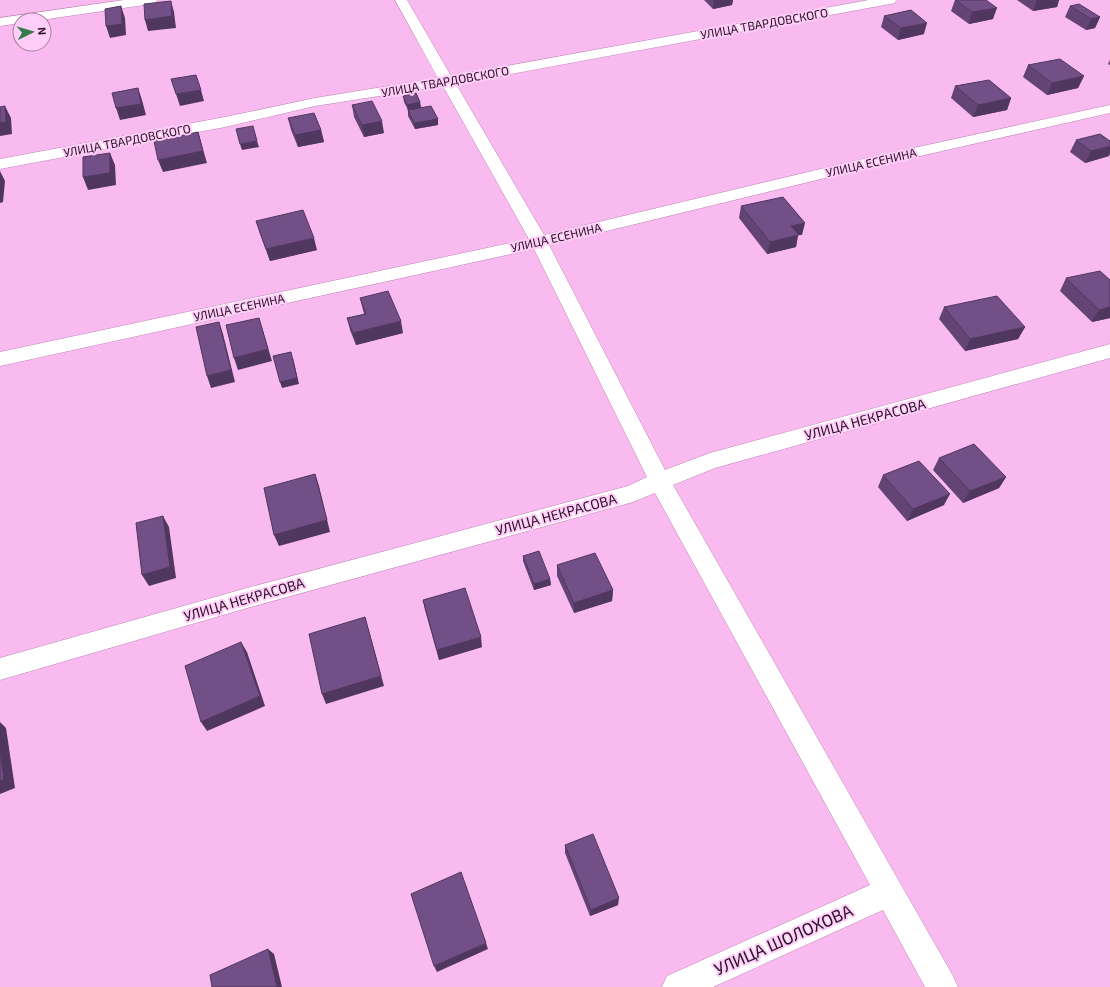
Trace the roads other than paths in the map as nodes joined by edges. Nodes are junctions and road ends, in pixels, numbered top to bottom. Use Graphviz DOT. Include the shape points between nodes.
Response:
graph roads {
  1 [pos="151,0"];
  2 [pos="401,0"];
  3 [pos="890,0"];
  4 [pos="0,22"];
  5 [pos="447,81"];
  6 [pos="1110,109"];
  7 [pos="0,164"];
  8 [pos="538,242"];
  9 [pos="1110,352"];
  10 [pos="0,359"];
  11 [pos="660,481"];
  12 [pos="0,669"];
  13 [pos="888,892"];
  14 [pos="678,987"];
  15 [pos="942,987"];
  1 -- 4 [label="street"];
  2 -- 5 [label="street"];
  3 -- 5 [label="street, УЛИЦА ТВАРДОВСКОГО"];
  5 -- 7 [label="street, УЛИЦА ТВАРДОВСКОГО" via="315,102 225,122"];
  5 -- 8 [label="street"];
  6 -- 8 [label="street, УЛИЦА ЕСЕНИНА" via="854,166"];
  8 -- 10 [label="street, УЛИЦА ЕСЕНИНА"];
  8 -- 11 [label="street"];
  9 -- 11 [label="street, УЛИЦА НЕКРАСОВА" via="710,461"];
  11 -- 12 [label="street, УЛИЦА НЕКРАСОВА" via="633,493 247,598"];
  11 -- 13 [label="street"];
  13 -- 14 [label="street, УЛИЦА ШОЛОХОВА"];
  13 -- 15 [label="street"];
}
